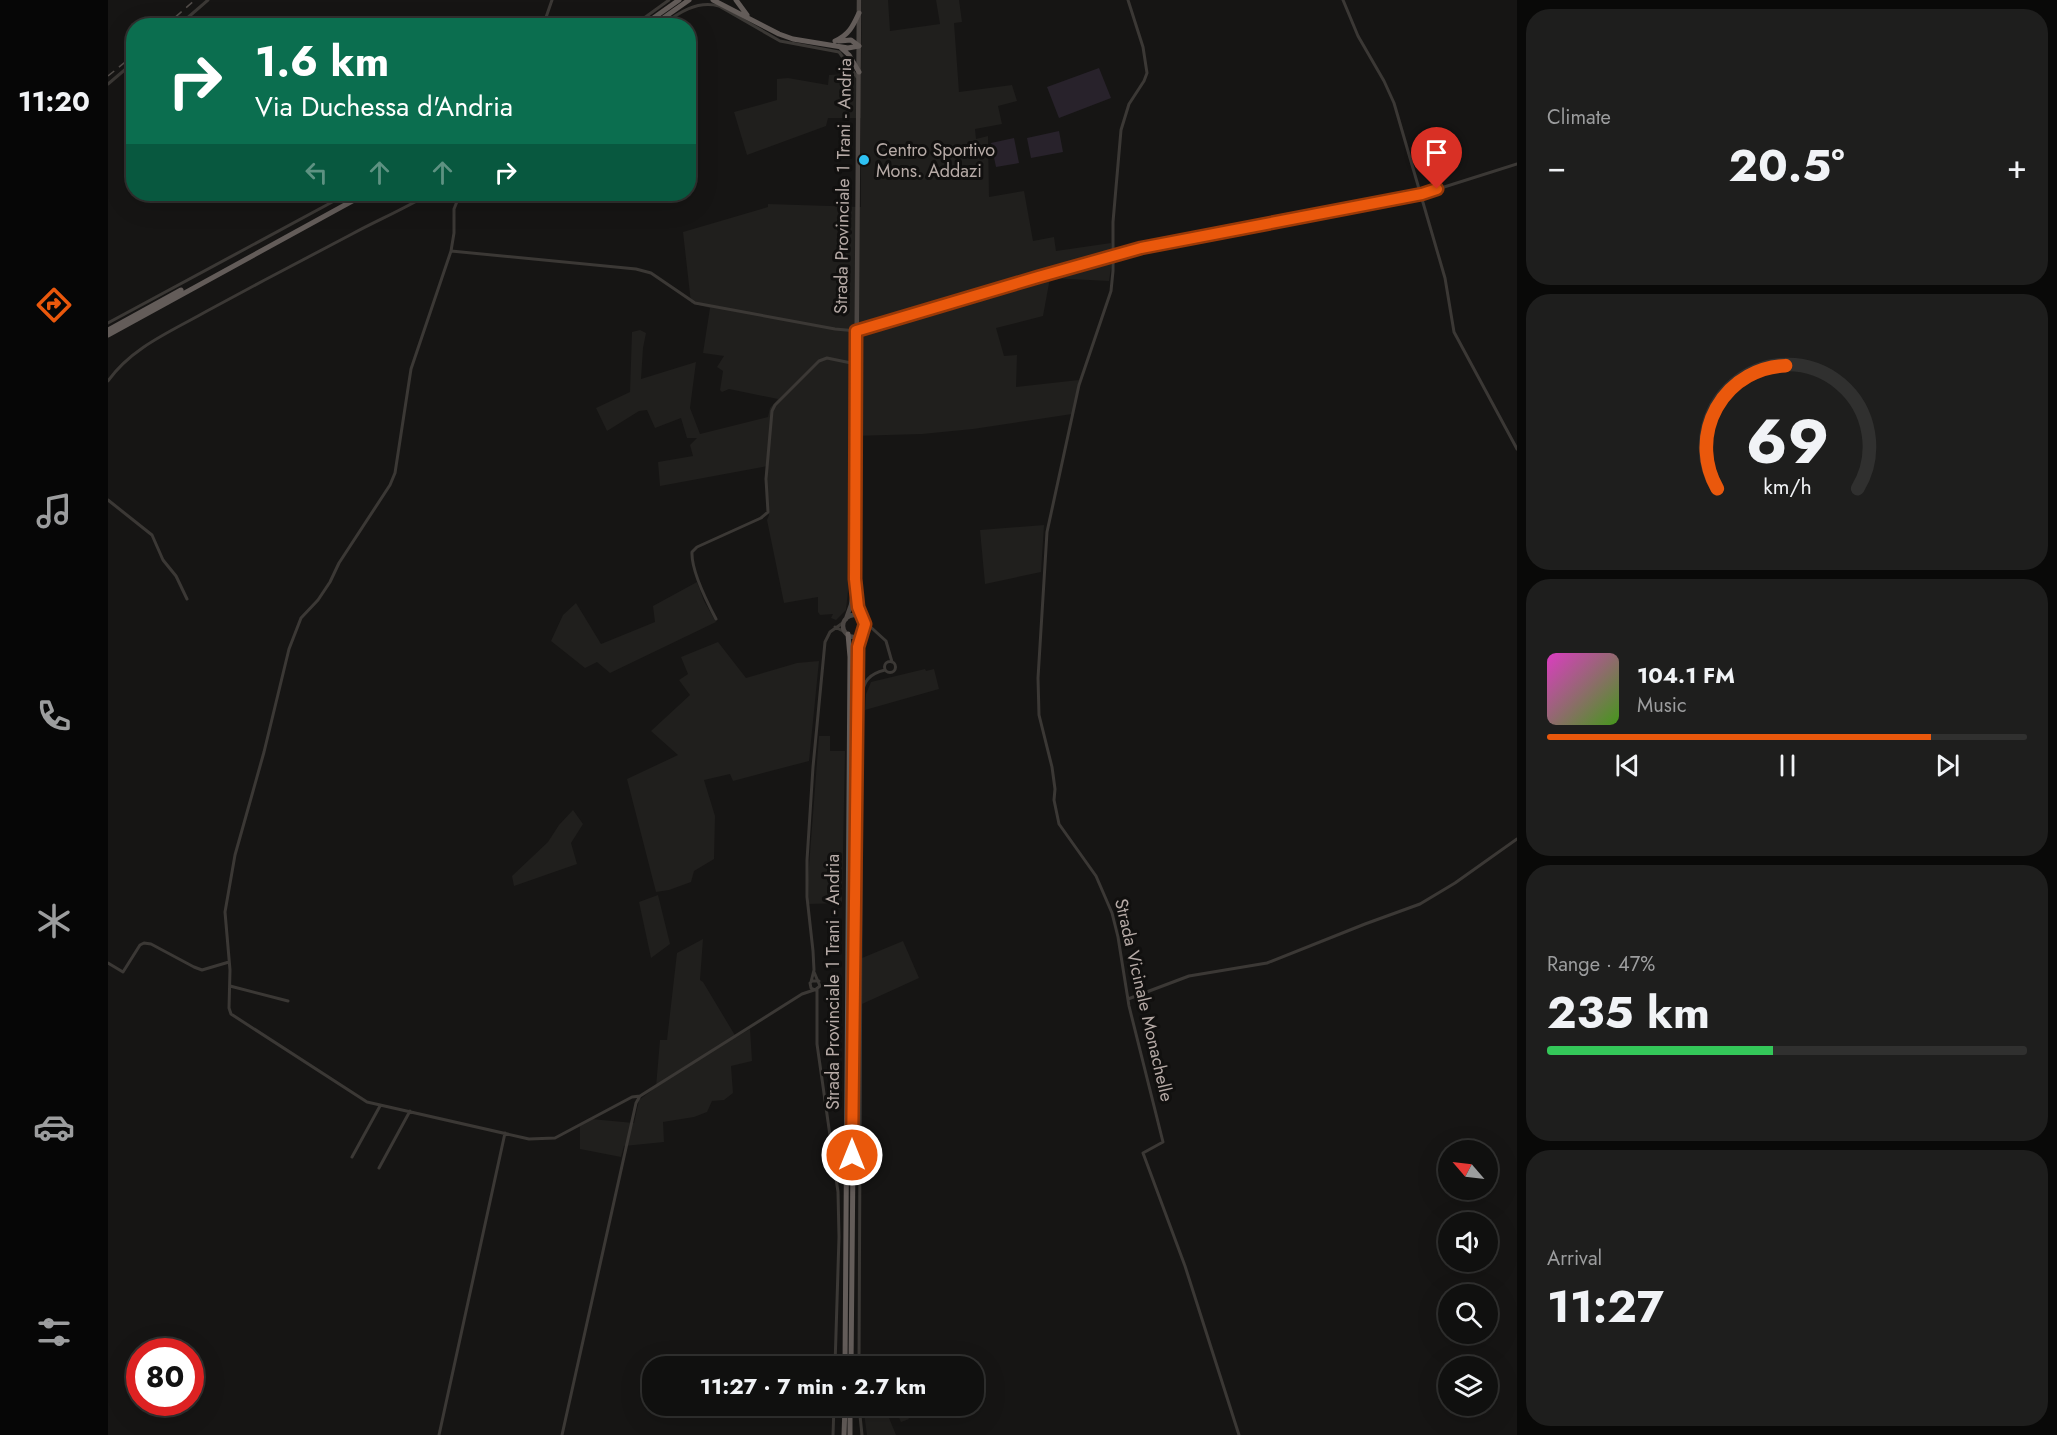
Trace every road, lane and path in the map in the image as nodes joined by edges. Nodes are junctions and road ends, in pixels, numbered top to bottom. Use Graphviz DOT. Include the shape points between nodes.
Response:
graph roads {
  1 [pos="208,0"];
  2 [pos="552,0"];
  3 [pos="669,0"];
  4 [pos="679,0"];
  5 [pos="689,0"];
  6 [pos="696,0"];
  7 [pos="713,0"];
  8 [pos="736,0"];
  9 [pos="859,0"];
  10 [pos="1128,0"];
  11 [pos="1343,0"];
  12 [pos="859,13"];
  13 [pos="667,15"];
  14 [pos="187,18"];
  15 [pos="546,18"];
  16 [pos="644,18"];
  17 [pos="653,18"];
  18 [pos="663,18"];
  19 [pos="672,18"];
  20 [pos="750,19"];
  21 [pos="837,44"];
  22 [pos="859,46"];
  23 [pos="126,69"];
  24 [pos="859,72"];
  25 [pos="859,79"];
  26 [pos="108,84"];
  27 [pos="1517,164"];
  28 [pos="1422,194"];
  29 [pos="334,201"];
  30 [pos="347,201"];
  31 [pos="352,201"];
  32 [pos="416,201"];
  33 [pos="457,201"];
  34 [pos="451,251"];
  35 [pos="1113,255"];
  36 [pos="108,323"];
  37 [pos="856,331"];
  38 [pos="108,332"];
  39 [pos="856,364"];
  40 [pos="108,381"];
  41 [pos="1517,449"];
  42 [pos="108,500"];
  43 [pos="855,579"];
  44 [pos="187,598"];
  45 [pos="716,619"];
  46 [pos="862,619"];
  47 [pos="845,620"];
  48 [pos="835,627"];
  49 [pos="846,633"];
  50 [pos="861,634"];
  51 [pos="892,662"];
  52 [pos="885,670"];
  53 [pos="1517,839"];
  54 [pos="229,962"];
  55 [pos="108,963"];
  56 [pos="814,970"];
  57 [pos="819,981"];
  58 [pos="811,983"];
  59 [pos="230,986"];
  60 [pos="815,989"];
  61 [pos="802,994"];
  62 [pos="1128,999"];
  63 [pos="288,1001"];
  64 [pos="640,1096"];
  65 [pos="380,1106"];
  66 [pos="410,1111"];
  67 [pos="505,1133"];
  68 [pos="352,1157"];
  69 [pos="379,1168"];
  70 [pos="835,1356"];
  71 [pos="845,1356"];
  72 [pos="851,1356"];
  73 [pos="859,1356"];
  74 [pos="834,1416"];
  75 [pos="845,1416"];
  76 [pos="850,1416"];
  77 [pos="860,1416"];
  78 [pos="439,1435"];
  79 [pos="562,1435"];
  80 [pos="833,1435"];
  81 [pos="844,1435"];
  82 [pos="850,1435"];
  83 [pos="862,1435"];
  84 [pos="1239,1435"];
  1 -- 14 [label="street"];
  2 -- 15 [label="street"];
  3 -- 16 [label="street"];
  4 -- 17 [label="highway"];
  5 -- 13 [label="highway"];
  6 -- 13 [label="highway"];
  7 -- 20 [label="highway"];
  8 -- 20 [label="highway"];
  9 -- 12 [label="main road, Strada Provinciale 1 Trani - Andria"];
  10 -- 35 [label="street, Strada Vicinale Monachelle" via="1147,73 1129,104 1121,130"];
  11 -- 28 [label="street" via="1394,104"];
  12 -- 21 [label="highway" via="853,27"];
  12 -- 22 [label="main road, Strada Provinciale 1 Trani - Andria"];
  13 -- 18 [label="highway"];
  19 -- 25 [label="street" via="697,5 713,4 780,41 835,50 844,56"];
  20 -- 21 [label="highway" via="793,39"];
  21 -- 22 [label="highway" via="851,40"];
  21 -- 24 [label="highway"];
  22 -- 24 [label="main road, Strada Provinciale 1 Trani - Andria"];
  23 -- 26 [label="street"];
  24 -- 25 [label="main road, Strada Provinciale 1 Trani - Andria"];
  25 -- 37 [label="main road, Strada Provinciale 1 Trani - Andria"];
  27 -- 28 [label="street"];
  28 -- 35 [label="street"];
  28 -- 41 [label="street" via="1455,332"];
  29 -- 36 [label="street"];
  30 -- 38 [label="highway"];
  31 -- 38 [label="highway"];
  32 -- 40 [label="street" via="172,329 119,365"];
  33 -- 34 [label="street"];
  34 -- 37 [label="street" via="636,269 651,273 695,303"];
  34 -- 54 [label="street" via="411,369 395,473 330,582 301,618 289,649 233,866 225,912"];
  35 -- 37 [label="street"];
  35 -- 62 [label="street, Strada Vicinale Monachelle" via="1111,291 1079,385 1047,532 1039,715 1054,781 1055,811 1065,834 1104,890 1118,937"];
  37 -- 39 [label="main road, Strada Provinciale 1 Trani - Andria"];
  39 -- 43 [label="main road, Strada Provinciale 1 Trani - Andria"];
  39 -- 45 [label="street" via="827,358 819,361 775,405 770,418 766,479 768,512 692,552 706,602"];
  42 -- 44 [label="street" via="152,535"];
  43 -- 46 [label="main road, Strada Provinciale 1 Trani - Andria"];
  43 -- 47 [label="main road, Strada Provinciale 1 Trani - Andria"];
  46 -- 47 [label="main road" via="852,615"];
  46 -- 50 [label="main road, Strada Provinciale 1 Trani - Andria"];
  46 -- 51 [label="street" via="886,641"];
  47 -- 48 [label="street"];
  47 -- 49 [label="main road, Strada Provinciale 1 Trani - Andria"];
  48 -- 49 [label="street"];
  48 -- 56 [label="street" via="827,637 824,651 807,860"];
  49 -- 50 [label="main road"];
  49 -- 71 [label="highway, Strada Provinciale 1 Trani - Andria" via="850,657"];
  50 -- 72 [label="highway, Strada Provinciale 1 Trani - Andria" via="857,656"];
  51 -- 52 [label="street" via="886,663"];
  51 -- 52 [label="street" via="894,671"];
  52 -- 73 [label="street" via="868,677 862,697"];
  53 -- 62 [label="street" via="1420,904 1267,963 1189,976"];
  54 -- 55 [label="street" via="194,968 144,943 123,972"];
  54 -- 59 [label="street"];
  56 -- 57 [label="street"];
  56 -- 58 [label="street"];
  57 -- 58 [label="street"];
  57 -- 60 [label="street" via="820,986"];
  58 -- 60 [label="street"];
  58 -- 61 [label="street"];
  59 -- 63 [label="street"];
  59 -- 65 [label="street" via="231,1014 350,1092"];
  60 -- 61 [label="street"];
  60 -- 70 [label="street" via="817,1044 838,1192"];
  61 -- 64 [label="street"];
  62 -- 84 [label="street, Strada Vicinale Monachelle" via="1163,1142 1143,1153 1185,1266"];
  64 -- 67 [label="street" via="555,1138"];
  64 -- 79 [label="street"];
  65 -- 66 [label="street"];
  65 -- 68 [label="street"];
  66 -- 67 [label="street"];
  66 -- 69 [label="street"];
  67 -- 78 [label="street"];
  74 -- 80 [label="street"];
  75 -- 81 [label="highway"];
  76 -- 82 [label="highway"];
  77 -- 83 [label="street"];
}
